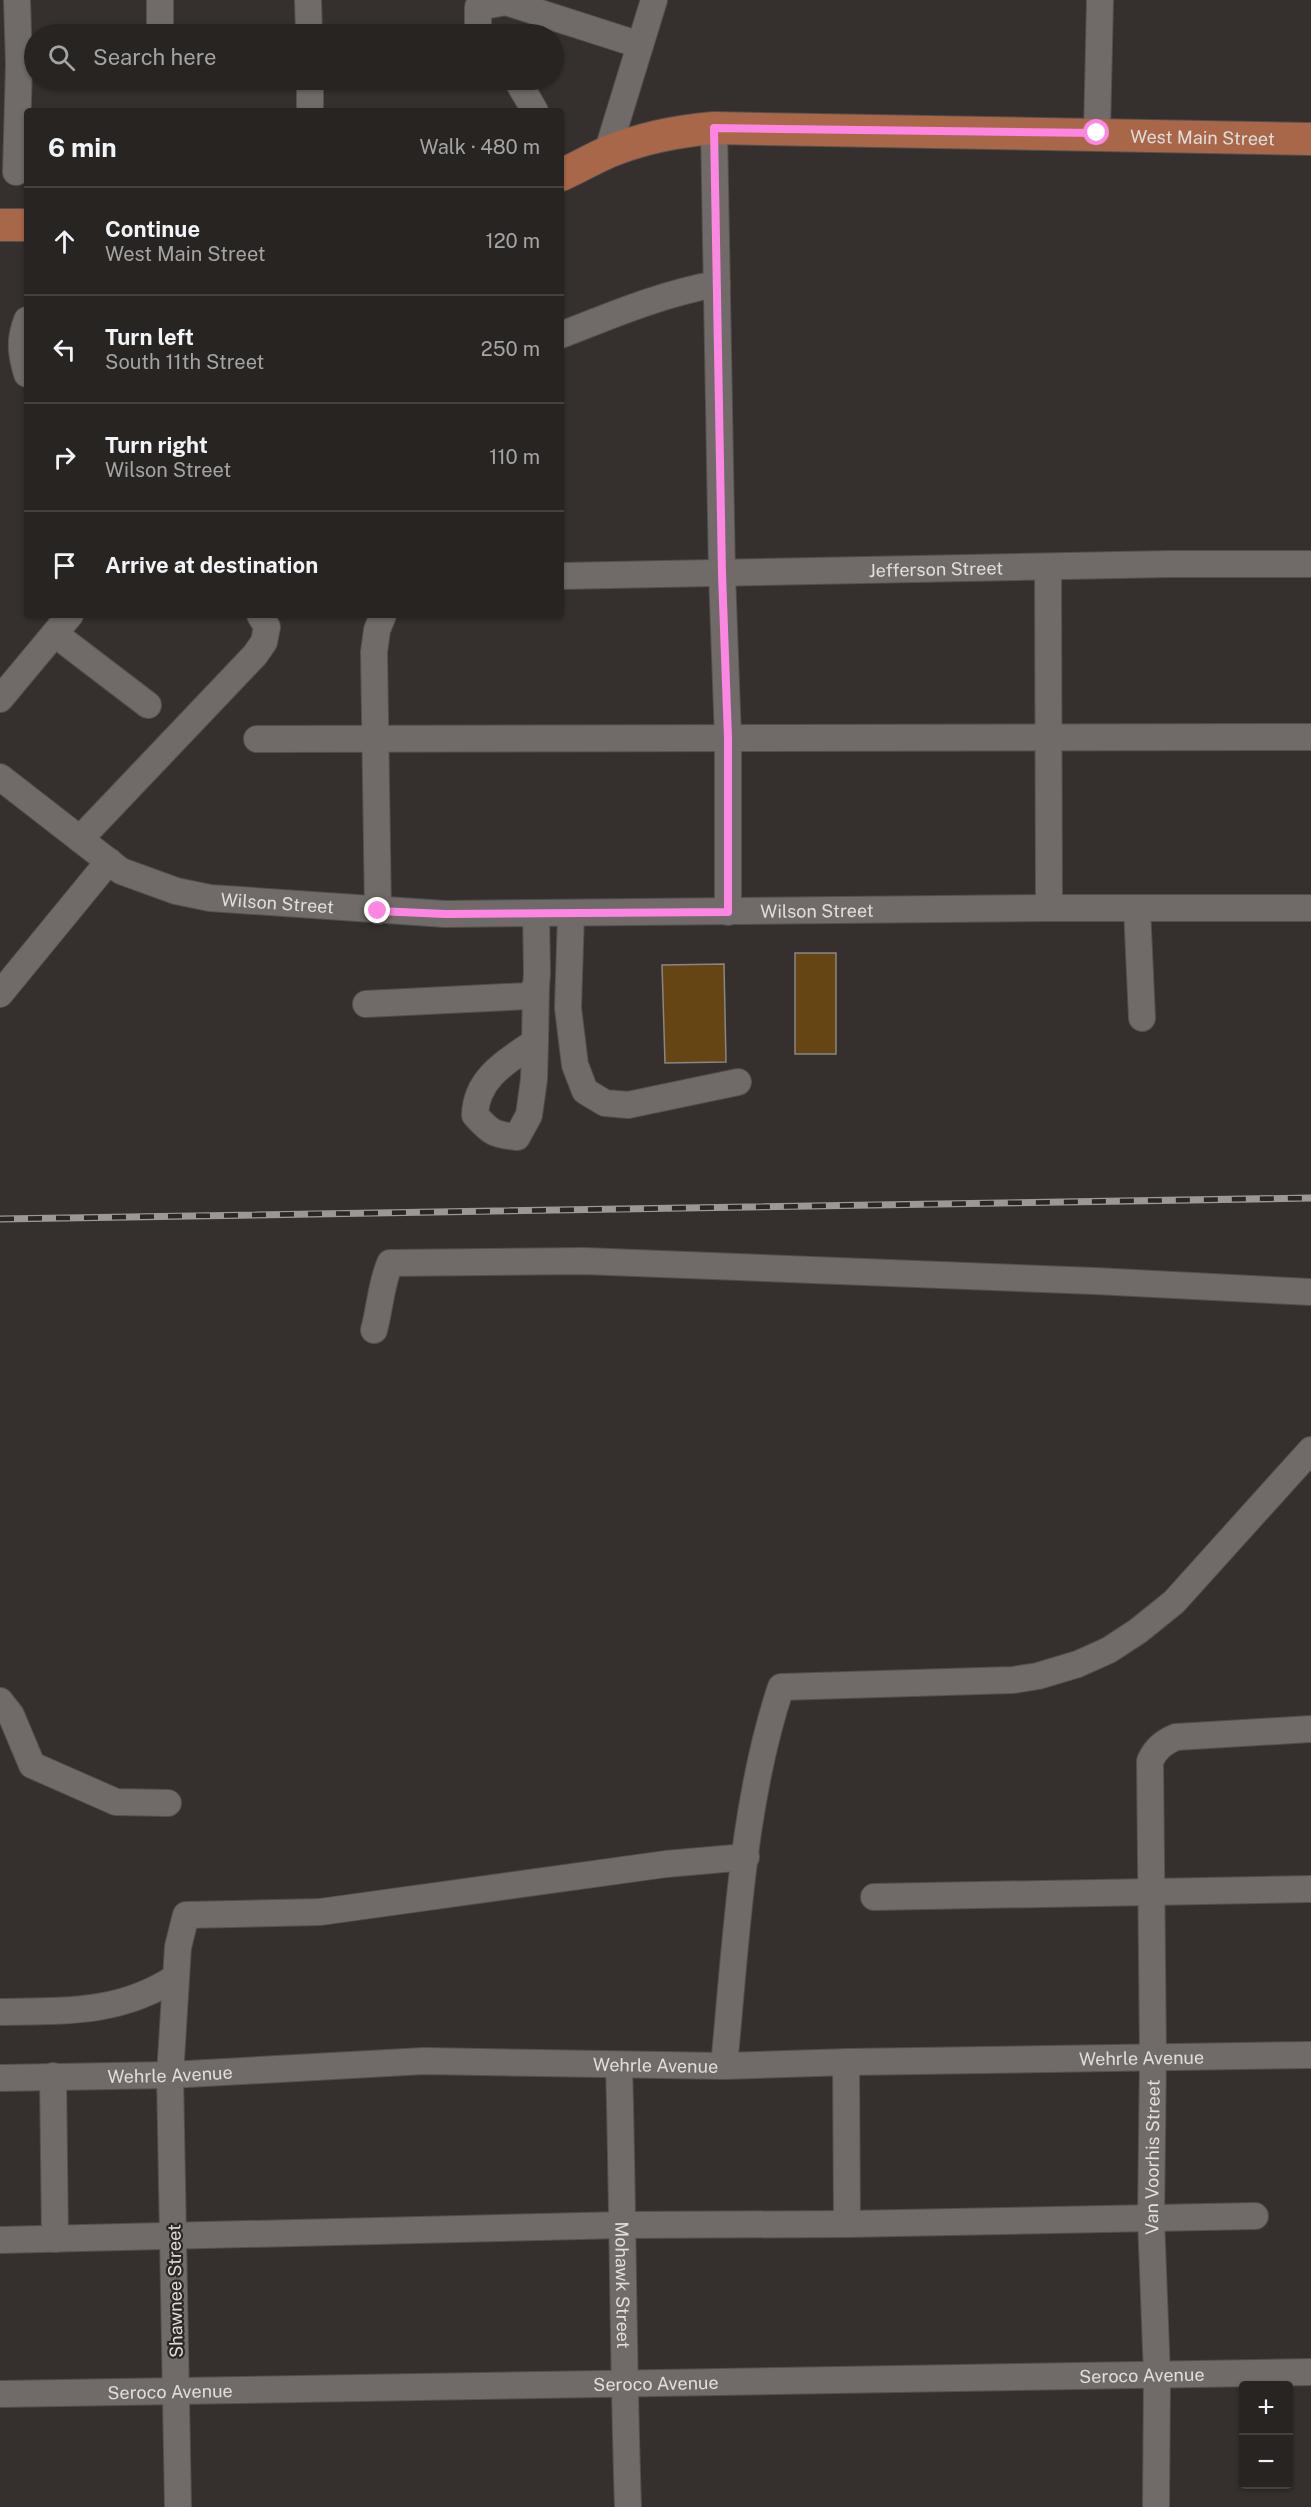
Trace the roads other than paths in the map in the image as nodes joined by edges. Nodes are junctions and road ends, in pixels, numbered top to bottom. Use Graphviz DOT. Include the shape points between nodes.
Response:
graph roads {
  1 [pos="17,0"];
  2 [pos="160,0"];
  3 [pos="308,0"];
  4 [pos="654,0"];
  5 [pos="1100,0"];
  6 [pos="159,24"];
  7 [pos="309,24"];
  8 [pos="478,24"];
  9 [pos="24,45"];
  10 [pos="640,45"];
  11 [pos="24,90"];
  12 [pos="310,90"];
  13 [pos="523,90"];
  14 [pos="310,108"];
  15 [pos="533,108"];
  16 [pos="714,128"];
  17 [pos="1097,133"];
  18 [pos="1311,139"];
  19 [pos="608,153"];
  20 [pos="564,169"];
  21 [pos="16,172"];
  22 [pos="0,225"];
  23 [pos="24,225"];
  24 [pos="717,284"];
  25 [pos="24,328"];
  26 [pos="564,333"];
  27 [pos="24,365"];
  28 [pos="1311,564"];
  29 [pos="1048,567"];
  30 [pos="722,574"];
  31 [pos="564,576"];
  32 [pos="262,618"];
  33 [pos="382,618"];
  34 [pos="63,624"];
  35 [pos="0,699"];
  36 [pos="148,705"];
  37 [pos="1049,737"];
  38 [pos="1311,737"];
  39 [pos="728,738"];
  40 [pos="257,739"];
  41 [pos="374,739"];
  42 [pos="0,777"];
  43 [pos="80,840"];
  44 [pos="109,861"];
  45 [pos="1049,908"];
  46 [pos="1137,908"];
  47 [pos="1311,908"];
  48 [pos="378,911"];
  49 [pos="728,912"];
  50 [pos="536,913"];
  51 [pos="571,913"];
  52 [pos="536,987"];
  53 [pos="0,994"];
  54 [pos="366,1004"];
  55 [pos="1142,1018"];
  56 [pos="535,1042"];
  57 [pos="738,1082"];
  58 [pos="1311,1293"];
  59 [pos="374,1330"];
  60 [pos="1311,1450"];
  61 [pos="0,1701"];
  62 [pos="1311,1729"];
  63 [pos="168,1803"];
  64 [pos="746,1857"];
  65 [pos="1311,1889"];
  66 [pos="1151,1892"];
  67 [pos="873,1897"];
  68 [pos="176,1977"];
  69 [pos="0,2012"];
  70 [pos="1311,2055"];
  71 [pos="1153,2057"];
  72 [pos="846,2062"];
  73 [pos="619,2065"];
  74 [pos="724,2066"];
  75 [pos="170,2075"];
  76 [pos="53,2076"];
  77 [pos="0,2078"];
  78 [pos="1255,2216"];
  79 [pos="1151,2218"];
  80 [pos="847,2224"];
  81 [pos="623,2225"];
  82 [pos="173,2236"];
  83 [pos="55,2239"];
  84 [pos="0,2240"];
  85 [pos="1311,2372"];
  86 [pos="1156,2375"];
  87 [pos="624,2382"];
  88 [pos="177,2391"];
  89 [pos="0,2394"];
  90 [pos="178,2507"];
  91 [pos="628,2507"];
  92 [pos="1156,2507"];
  1 -- 9 [label="street"];
  2 -- 6 [label="street"];
  3 -- 7 [label="street"];
  4 -- 10 [label="street"];
  5 -- 17 [label="street"];
  8 -- 10 [label="street" via="478,7 506,2"];
  10 -- 19 [label="street"];
  11 -- 21 [label="street"];
  12 -- 14 [label="street"];
  13 -- 15 [label="street"];
  16 -- 17 [label="main road, West Main Street"];
  16 -- 19 [label="main road, West Main Street" via="648,138"];
  16 -- 24 [label="street"];
  17 -- 18 [label="main road, West Main Street"];
  19 -- 20 [label="main road, West Main Street"];
  22 -- 23 [label="main road"];
  24 -- 26 [label="street" via="696,287"];
  24 -- 30 [label="street"];
  25 -- 27 [label="street" via="20,352"];
  28 -- 29 [label="street, Jefferson Street"];
  29 -- 30 [label="street, Jefferson Street"];
  29 -- 37 [label="street"];
  30 -- 31 [label="street, Jefferson Street"];
  30 -- 39 [label="street"];
  32 -- 43 [label="street" via="267,627 264,642 255,655"];
  33 -- 41 [label="street" via="374,652"];
  34 -- 35 [label="street"];
  34 -- 36 [label="street"];
  37 -- 38 [label="street"];
  37 -- 39 [label="street"];
  37 -- 45 [label="street"];
  39 -- 41 [label="street"];
  39 -- 49 [label="street"];
  40 -- 41 [label="street"];
  41 -- 48 [label="street"];
  42 -- 43 [label="street, Wilson Street"];
  43 -- 44 [label="street, Wilson Street"];
  44 -- 48 [label="street, Wilson Street" via="121,871 146,881 210,898"];
  44 -- 53 [label="street"];
  45 -- 46 [label="street, Wilson Street"];
  45 -- 49 [label="street, Wilson Street"];
  46 -- 47 [label="street, Wilson Street"];
  46 -- 55 [label="street"];
  48 -- 50 [label="street, Wilson Street"];
  49 -- 51 [label="street, Wilson Street"];
  50 -- 51 [label="street, Wilson Street"];
  50 -- 52 [label="street"];
  51 -- 57 [label="street" via="568,1008 575,1065 585,1091 605,1102 628,1106"];
  52 -- 54 [label="street" via="528,996"];
  52 -- 56 [label="street"];
  58 -- 59 [label="street" via="1084,1280 584,1261 390,1263"];
  60 -- 64 [label="street" via="1174,1602 1109,1650 1078,1664 1013,1680 781,1687 757,1786"];
  61 -- 63 [label="street" via="11,1715 32,1765 116,1802"];
  62 -- 66 [label="street, Van Voorhis Street" via="1176,1737 1153,1753"];
  64 -- 68 [label="street, Shawnee Street" via="666,1864 320,1912 186,1915"];
  64 -- 74 [label="street"];
  65 -- 66 [label="street"];
  66 -- 67 [label="street"];
  66 -- 71 [label="street, Van Voorhis Street"];
  68 -- 69 [label="street" via="138,1997 110,2006"];
  68 -- 75 [label="street, Shawnee Street"];
  70 -- 71 [label="street, Wehrle Avenue"];
  71 -- 72 [label="street, Wehrle Avenue"];
  71 -- 79 [label="street, Van Voorhis Street"];
  72 -- 74 [label="street, Wehrle Avenue"];
  72 -- 80 [label="street"];
  73 -- 74 [label="street, Wehrle Avenue"];
  73 -- 75 [label="street, Wehrle Avenue" via="424,2061"];
  73 -- 81 [label="street, Mohawk Street"];
  75 -- 76 [label="street, Wehrle Avenue"];
  75 -- 82 [label="street, Shawnee Street"];
  76 -- 77 [label="street, Wehrle Avenue"];
  76 -- 83 [label="street"];
  78 -- 79 [label="street"];
  79 -- 80 [label="street"];
  79 -- 86 [label="street, Van Voorhis Street"];
  80 -- 81 [label="street"];
  81 -- 82 [label="street"];
  81 -- 87 [label="street, Mohawk Street"];
  82 -- 83 [label="street"];
  82 -- 88 [label="street, Shawnee Street"];
  83 -- 84 [label="street"];
  85 -- 86 [label="street, Seroco Avenue"];
  86 -- 87 [label="street, Seroco Avenue"];
  86 -- 92 [label="street, Van Voorhis Street"];
  87 -- 88 [label="street, Seroco Avenue"];
  87 -- 91 [label="street, Mohawk Street"];
  88 -- 89 [label="street, Seroco Avenue"];
  88 -- 90 [label="street, Shawnee Street"];
}
